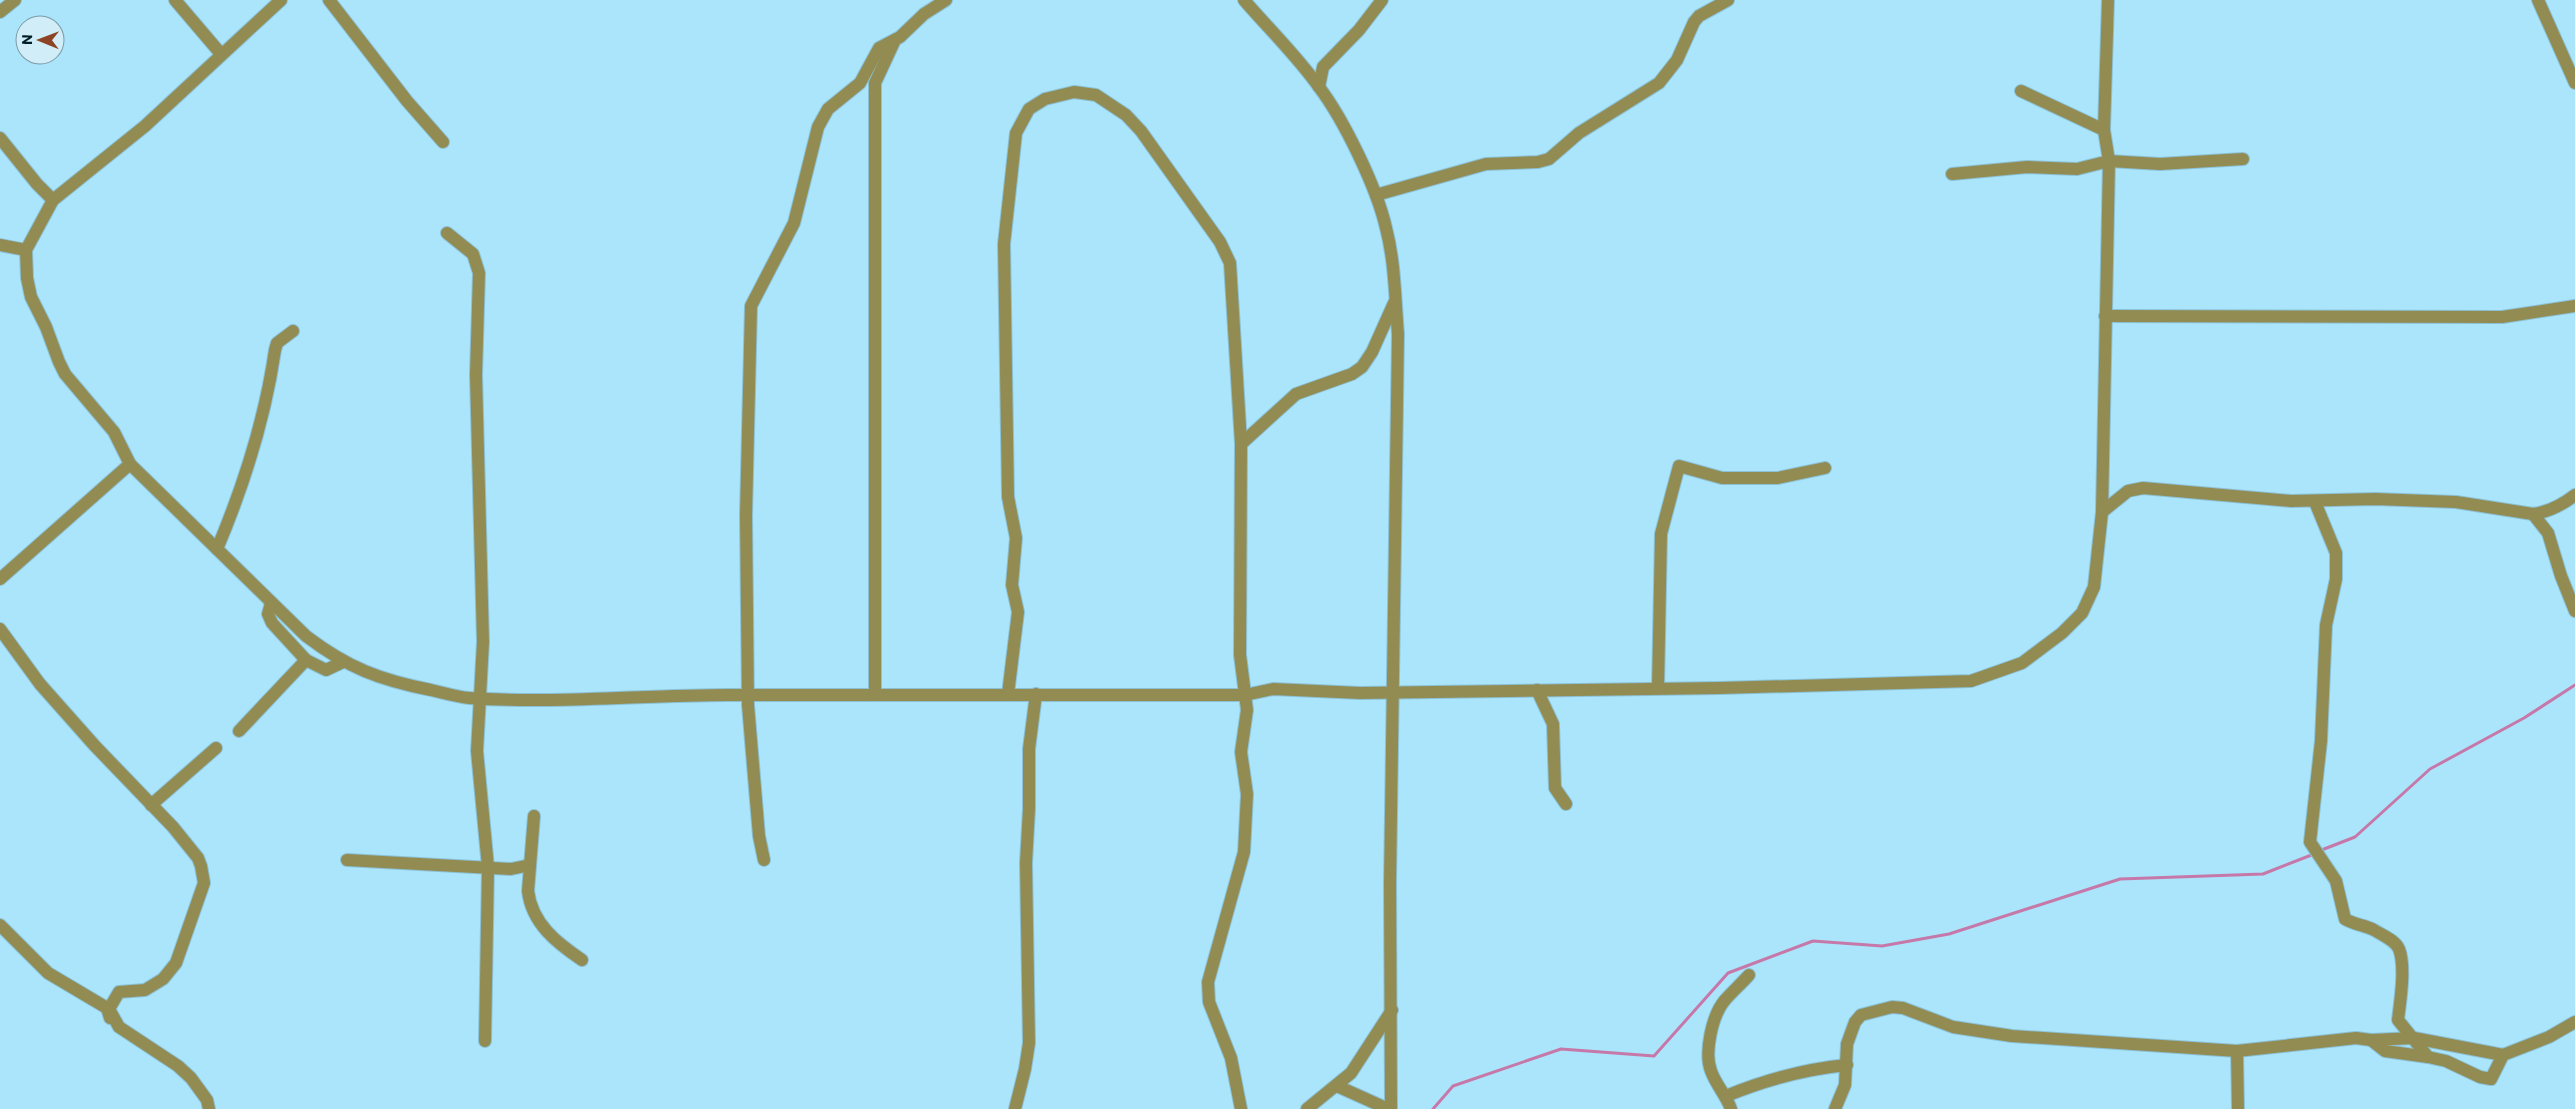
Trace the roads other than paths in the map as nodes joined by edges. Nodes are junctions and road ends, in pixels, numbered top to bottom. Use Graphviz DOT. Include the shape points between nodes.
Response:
graph roads {
  1 [pos="14,0"];
  2 [pos="175,0"];
  3 [pos="281,0"];
  4 [pos="329,0"];
  5 [pos="946,0"];
  6 [pos="1244,0"];
  7 [pos="1382,0"];
  8 [pos="1728,0"];
  9 [pos="2108,0"];
  10 [pos="2538,0"];
  11 [pos="0,12"];
  12 [pos="895,40"];
  13 [pos="221,54"];
  14 [pos="2575,83"];
  15 [pos="1319,87"];
  16 [pos="2022,91"];
  17 [pos="2104,130"];
  18 [pos="0,138"];
  19 [pos="443,142"];
  20 [pos="2243,159"];
  21 [pos="2109,161"];
  22 [pos="1952,174"];
  23 [pos="1376,195"];
  24 [pos="53,200"];
  25 [pos="447,233"];
  26 [pos="0,245"];
  27 [pos="26,250"];
  28 [pos="1396,299"];
  29 [pos="2575,306"];
  30 [pos="2105,316"];
  31 [pos="294,331"];
  32 [pos="1241,444"];
  33 [pos="130,464"];
  34 [pos="1825,468"];
  35 [pos="2575,495"];
  36 [pos="2315,502"];
  37 [pos="2102,512"];
  38 [pos="2533,514"];
  39 [pos="217,549"];
  40 [pos="0,579"];
  41 [pos="271,603"];
  42 [pos="2575,611"];
  43 [pos="0,629"];
  44 [pos="306,660"];
  45 [pos="343,662"];
  46 [pos="1658,688"];
  47 [pos="1537,690"];
  48 [pos="1395,692"];
  49 [pos="1008,694"];
  50 [pos="1036,694"];
  51 [pos="748,695"];
  52 [pos="875,695"];
  53 [pos="1245,695"];
  54 [pos="480,698"];
  55 [pos="239,731"];
  56 [pos="216,748"];
  57 [pos="1566,804"];
  58 [pos="151,805"];
  59 [pos="534,816"];
  60 [pos="347,860"];
  61 [pos="764,860"];
  62 [pos="530,865"];
  63 [pos="488,867"];
  64 [pos="0,925"];
  65 [pos="582,960"];
  66 [pos="1749,976"];
  67 [pos="1392,1010"];
  68 [pos="2575,1022"];
  69 [pos="2414,1038"];
  70 [pos="2371,1040"];
  71 [pos="485,1041"];
  72 [pos="2237,1051"];
  73 [pos="2503,1055"];
  74 [pos="2428,1057"];
  75 [pos="1847,1065"];
  76 [pos="191,1078"];
  77 [pos="1337,1086"];
  78 [pos="1726,1096"];
  79 [pos="209,1109"];
  80 [pos="1015,1109"];
  81 [pos="1241,1109"];
  82 [pos="1307,1109"];
  83 [pos="1389,1109"];
  84 [pos="1730,1109"];
  85 [pos="1835,1109"];
  86 [pos="2238,1109"];
  1 -- 11 [label="street"];
  2 -- 13 [label="street"];
  3 -- 13 [label="street"];
  4 -- 19 [label="street"];
  5 -- 12 [label="street" via="924,14"];
  6 -- 15 [label="street"];
  7 -- 15 [label="street" via="1359,30 1323,67"];
  8 -- 23 [label="street" via="1694,22 1677,60 1659,83 1579,133 1549,159 1486,164"];
  9 -- 17 [label="street"];
  10 -- 14 [label="street"];
  12 -- 51 [label="street" via="879,48 860,83 831,104 824,114 794,223 751,306 746,514"];
  12 -- 52 [label="street" via="875,83"];
  13 -- 24 [label="street" via="145,126"];
  15 -- 23 [label="street"];
  16 -- 17 [label="street"];
  17 -- 21 [label="street"];
  18 -- 24 [label="street"];
  20 -- 21 [label="street" via="2160,164"];
  21 -- 22 [label="street" via="2077,169 2027,167"];
  21 -- 30 [label="street"];
  23 -- 28 [label="street" via="1386,228"];
  24 -- 27 [label="street"];
  25 -- 54 [label="street" via="473,254 479,273 476,375 483,642"];
  26 -- 27 [label="street"];
  27 -- 33 [label="street" via="31,297 59,362 65,374 114,432"];
  28 -- 32 [label="street" via="1362,367 1352,374 1296,394"];
  28 -- 48 [label="street"];
  29 -- 30 [label="street" via="2502,317"];
  30 -- 37 [label="street"];
  31 -- 39 [label="street" via="277,343 262,422 234,509"];
  32 -- 49 [label="street" via="1230,263 1220,242 1141,130 1126,115 1096,95 1074,92 1044,99 1028,109 1016,133 1004,238 1008,497 1016,538 1012,585 1018,612"];
  32 -- 53 [label="street" via="1240,655"];
  33 -- 39 [label="street"];
  33 -- 40 [label="street"];
  34 -- 46 [label="street" via="1778,478 1722,478 1679,466 1661,534"];
  35 -- 38 [label="street" via="2562,505"];
  36 -- 37 [label="street" via="2143,488 2128,491"];
  36 -- 38 [label="street" via="2375,499 2456,502"];
  36 -- 69 [label="street" via="2336,553 2336,579 2326,625 2321,741 2310,842 2336,881 2345,919 2390,939 2399,949 2402,986 2398,1020"];
  37 -- 46 [label="street" via="2094,587 2082,613 2062,633 2022,663 1972,681"];
  38 -- 42 [label="street" via="2548,533"];
  39 -- 41 [label="street"];
  41 -- 44 [label="street" via="268,610 272,624"];
  41 -- 45 [label="street" via="306,636"];
  43 -- 58 [label="street" via="40,684"];
  44 -- 45 [label="street" via="326,670"];
  44 -- 55 [label="street"];
  45 -- 54 [label="street" via="405,685"];
  46 -- 47 [label="street"];
  47 -- 48 [label="street"];
  47 -- 57 [label="street" via="1553,724 1556,788"];
  48 -- 53 [label="street" via="1273,689"];
  48 -- 67 [label="street" via="1390,883"];
  49 -- 50 [label="street"];
  49 -- 52 [label="street"];
  50 -- 53 [label="street"];
  50 -- 80 [label="street" via="1029,749 1026,863 1029,1043"];
  51 -- 52 [label="street"];
  51 -- 54 [label="street"];
  51 -- 61 [label="street" via="759,836"];
  53 -- 81 [label="street" via="1247,721 1241,752 1246,794 1244,852 1208,982 1209,1002 1231,1058"];
  54 -- 63 [label="street" via="478,751"];
  56 -- 58 [label="street"];
  58 -- 76 [label="street" via="198,858 204,883 178,956 163,979 145,990 119,992 109,1009 119,1027"];
  59 -- 62 [label="street"];
  60 -- 63 [label="street"];
  62 -- 63 [label="street" via="520,869"];
  62 -- 65 [label="street" via="528,891 533,912 556,942"];
  63 -- 71 [label="street"];
  64 -- 76 [label="street" via="48,973 107,1008 116,1026 179,1075"];
  66 -- 78 [label="street" via="1724,1001 1716,1015 1709,1064"];
  67 -- 77 [label="street" via="1351,1073"];
  67 -- 83 [label="street"];
  68 -- 73 [label="street" via="2549,1037"];
  69 -- 70 [label="street"];
  69 -- 73 [label="street"];
  69 -- 74 [label="street"];
  70 -- 72 [label="street" via="2346,1039"];
  70 -- 74 [label="street" via="2385,1051"];
  72 -- 75 [label="street" via="2012,1036 1953,1027 1892,1007 1861,1015 1855,1022 1847,1044"];
  72 -- 86 [label="street"];
  73 -- 74 [label="street" via="2492,1079"];
  75 -- 78 [label="street" via="1762,1082"];
  75 -- 85 [label="street" via="1845,1085"];
  76 -- 79 [label="street" via="207,1100"];
  77 -- 82 [label="street"];
  77 -- 83 [label="street"];
  78 -- 84 [label="street"];
}
